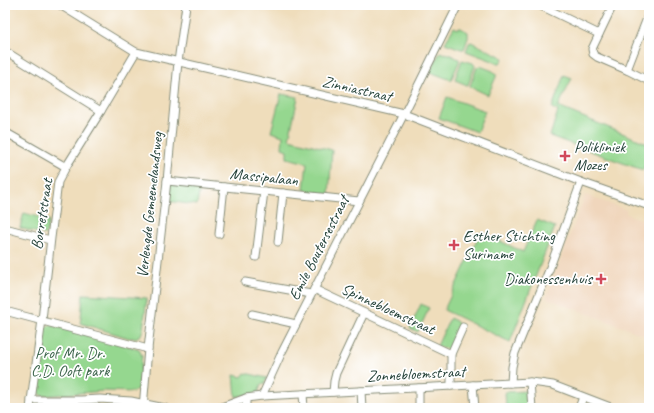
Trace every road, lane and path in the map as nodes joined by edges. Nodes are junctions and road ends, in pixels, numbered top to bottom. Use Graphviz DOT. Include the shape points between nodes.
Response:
graph roads {
  1 [pos="60,5"];
  2 [pos="186,5"];
  3 [pos="458,5"];
  4 [pos="539,5"];
  5 [pos="612,5"];
  6 [pos="649,13"];
  7 [pos="598,34"];
  8 [pos="5,52"];
  9 [pos="136,52"];
  10 [pos="178,62"];
  11 [pos="627,70"];
  12 [pos="649,81"];
  13 [pos="101,111"];
  14 [pos="404,114"];
  15 [pos="5,132"];
  16 [pos="66,168"];
  17 [pos="167,181"];
  18 [pos="582,182"];
  19 [pos="224,187"];
  20 [pos="264,191"];
  21 [pos="283,193"];
  22 [pos="359,201"];
  23 [pos="649,206"];
  24 [pos="5,228"];
  25 [pos="219,234"];
  26 [pos="50,240"];
  27 [pos="278,242"];
  28 [pos="256,257"];
  29 [pos="245,282"];
  30 [pos="313,292"];
  31 [pos="5,311"];
  32 [pos="364,313"];
  33 [pos="252,314"];
  34 [pos="42,320"];
  35 [pos="296,324"];
  36 [pos="463,327"];
  37 [pos="148,349"];
  38 [pos="451,354"];
  39 [pos="530,382"];
  40 [pos="511,383"];
  41 [pos="473,385"];
  42 [pos="451,386"];
  43 [pos="419,388"];
  44 [pos="361,391"];
  45 [pos="333,392"];
  46 [pos="303,394"];
  47 [pos="262,396"];
  48 [pos="583,397"];
  49 [pos="246,398"];
  50 [pos="31,404"];
  51 [pos="143,406"];
  52 [pos="165,408"];
  53 [pos="219,408"];
  54 [pos="246,408"];
  55 [pos="304,408"];
  56 [pos="362,408"];
  57 [pos="419,408"];
  58 [pos="475,408"];
  59 [pos="532,408"];
  60 [pos="579,408"];
  61 [pos="613,408"];
  1 -- 9 [label="street, Zinniastraat"];
  2 -- 10 [label="street, Verlengde Gemeenelandsweg"];
  3 -- 14 [label="street, Emile Boutersestraat"];
  4 -- 7 [label="street"];
  5 -- 7 [label="street"];
  6 -- 11 [label="street"];
  7 -- 11 [label="street" via="592,49 593,54"];
  8 -- 13 [label="street"];
  9 -- 10 [label="street, Zinniastraat"];
  9 -- 13 [label="street, Borretstraat"];
  10 -- 14 [label="street, Zinniastraat"];
  10 -- 17 [label="street, Verlengde Gemeenelandsweg"];
  11 -- 12 [label="street"];
  13 -- 16 [label="street, Borretstraat"];
  14 -- 18 [label="street, Zinniastraat"];
  14 -- 22 [label="street, Emile Boutersestraat"];
  15 -- 16 [label="street"];
  16 -- 26 [label="street, Borretstraat" via="58,182"];
  17 -- 19 [label="street, Massipalaan"];
  17 -- 37 [label="street, Verlengde Gemeenelandsweg"];
  18 -- 23 [label="street, Zinniastraat"];
  18 -- 40 [label="street" via="515,353"];
  19 -- 20 [label="street, Massipalaan"];
  19 -- 25 [label="street"];
  20 -- 21 [label="street, Massipalaan"];
  20 -- 28 [label="street"];
  21 -- 22 [label="street, Massipalaan"];
  21 -- 27 [label="street"];
  22 -- 30 [label="street, Emile Boutersestraat"];
  24 -- 26 [label="street"];
  26 -- 34 [label="street, Borretstraat"];
  29 -- 30 [label="street, Spinnebloemstraat"];
  30 -- 32 [label="street, Spinnebloemstraat"];
  30 -- 35 [label="street, Emile Boutersestraat"];
  31 -- 34 [label="street"];
  32 -- 38 [label="street, Spinnebloemstraat"];
  32 -- 45 [label="street" via="336,373"];
  33 -- 35 [label="street"];
  34 -- 37 [label="street"];
  34 -- 50 [label="street, Borretstraat"];
  35 -- 47 [label="street, Emile Boutersestraat"];
  36 -- 38 [label="street"];
  37 -- 51 [label="street, Verlengde Gemeenelandsweg"];
  38 -- 42 [label="street"];
  39 -- 40 [label="street, Zonnebloemstraat"];
  39 -- 48 [label="street, Zonnebloemstraat" via="553,385"];
  39 -- 59 [label="street"];
  40 -- 41 [label="street, Zonnebloemstraat"];
  41 -- 42 [label="street, Zonnebloemstraat"];
  41 -- 58 [label="street"];
  42 -- 43 [label="street, Zonnebloemstraat"];
  43 -- 44 [label="street, Zonnebloemstraat"];
  43 -- 57 [label="street"];
  44 -- 45 [label="street, Zonnebloemstraat"];
  44 -- 56 [label="street"];
  45 -- 46 [label="street, Zonnebloemstraat"];
  46 -- 47 [label="street, Zonnebloemstraat"];
  46 -- 55 [label="street"];
  47 -- 49 [label="street, Zonnebloemstraat"];
  48 -- 60 [label="street"];
  48 -- 61 [label="street, Zonnebloemstraat"];
  49 -- 53 [label="street, Zonnebloemstraat"];
  49 -- 54 [label="street"];
  50 -- 51 [label="street" via="100,399 131,401"];
  51 -- 52 [label="street"];
}
